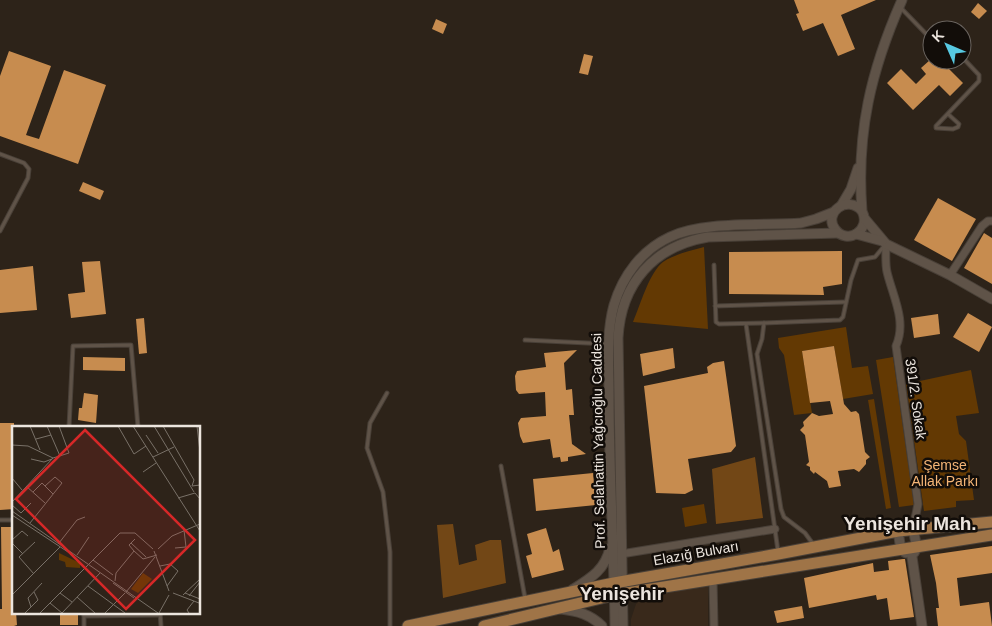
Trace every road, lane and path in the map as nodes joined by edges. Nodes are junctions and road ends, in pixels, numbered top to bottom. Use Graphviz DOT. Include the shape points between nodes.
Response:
graph roads {
  1 [pos="901,3"];
  2 [pos="922,28"];
  3 [pos="972,68"];
  4 [pos="948,114"];
  5 [pos="0,154"];
  6 [pos="860,163"];
  7 [pos="838,209"];
  8 [pos="863,215"];
  9 [pos="992,221"];
  10 [pos="0,231"];
  11 [pos="838,233"];
  12 [pos="856,234"];
  13 [pos="884,242"];
  14 [pos="714,265"];
  15 [pos="950,275"];
  16 [pos="992,299"];
  17 [pos="845,302"];
  18 [pos="715,306"];
  19 [pos="764,323"];
  20 [pos="746,324"];
  21 [pos="525,340"];
  22 [pos="609,344"];
  23 [pos="387,393"];
  24 [pos="69,426"];
  25 [pos="138,426"];
  26 [pos="501,466"];
  27 [pos="992,522"];
  28 [pos="775,529"];
  29 [pos="914,529"];
  30 [pos="898,531"];
  31 [pos="992,535"];
  32 [pos="613,538"];
  33 [pos="815,547"];
  34 [pos="900,550"];
  35 [pos="914,553"];
  36 [pos="621,554"];
  37 [pos="778,554"];
  38 [pos="713,580"];
  39 [pos="618,582"];
  40 [pos="567,593"];
  41 [pos="618,595"];
  42 [pos="526,601"];
  43 [pos="558,608"];
  44 [pos="84,614"];
  45 [pos="160,614"];
  46 [pos="84,626"];
  47 [pos="161,626"];
  48 [pos="390,626"];
  49 [pos="410,626"];
  50 [pos="484,626"];
  51 [pos="602,626"];
  52 [pos="615,626"];
  53 [pos="623,626"];
  54 [pos="714,626"];
  55 [pos="922,626"];
  1 -- 2 [label="lane"];
  1 -- 6 [label="street" via="870,89"];
  3 -- 4 [label="lane" via="979,75 979,81"];
  4 -- 4 [label="lane" via="936,126 936,128 958,128 959,124"];
  5 -- 10 [label="lane" via="24,163 29,169 28,178"];
  6 -- 7 [label="street" via="851,189"];
  6 -- 8 [label="street"];
  7 -- 8 [label="street" via="845,204 854,205"];
  7 -- 11 [label="street" via="832,221"];
  7 -- 22 [label="street, Prof. Selahattin Yağcıoğlu Caddesi" via="801,223 696,229 662,241 639,260 622,283 612,315"];
  8 -- 12 [label="street" via="863,228"];
  8 -- 13 [label="street"];
  9 -- 15 [label="street" via="982,226"];
  11 -- 12 [label="street"];
  11 -- 36 [label="street, Prof. Selahattin Yağcıoğlu Caddesi" via="698,239 668,250 636,279 623,307 618,338"];
  12 -- 13 [label="street"];
  13 -- 15 [label="street"];
  13 -- 17 [label="lane" via="875,257 858,260"];
  13 -- 29 [label="street, 391/2. Sokak" via="887,270 900,319 896,346 918,504"];
  14 -- 18 [label="lane"];
  15 -- 16 [label="street"];
  17 -- 18 [label="lane"];
  17 -- 19 [label="lane" via="843,317 836,321"];
  18 -- 20 [label="lane" via="719,324"];
  19 -- 20 [label="lane"];
  19 -- 33 [label="lane" via="757,354 781,509 784,516 806,533"];
  20 -- 28 [label="lane"];
  21 -- 22 [label="lane"];
  22 -- 32 [label="street, Prof. Selahattin Yağcıoğlu Caddesi"];
  23 -- 48 [label="lane" via="370,423 367,448 383,492 390,552"];
  24 -- 25 [label="lane" via="74,346 131,345"];
  26 -- 42 [label="lane"];
  27 -- 29 [label="main road, Elazığ Bulvarı"];
  28 -- 36 [label="street"];
  28 -- 37 [label="lane"];
  29 -- 30 [label="main road, Elazığ Bulvarı"];
  29 -- 35 [label="street"];
  30 -- 33 [label="main road, Elazığ Bulvarı"];
  30 -- 34 [label="street"];
  31 -- 35 [label="main road, Elazığ Bulvarı"];
  32 -- 39 [label="street, Prof. Selahattin Yağcıoğlu Caddesi"];
  32 -- 40 [label="street" via="601,569"];
  33 -- 37 [label="main road, Elazığ Bulvarı"];
  34 -- 35 [label="main road, Elazığ Bulvarı"];
  34 -- 38 [label="main road, Elazığ Bulvarı"];
  35 -- 55 [label="street"];
  36 -- 39 [label="street, Prof. Selahattin Yağcıoğlu Caddesi"];
  37 -- 39 [label="main road, Elazığ Bulvarı"];
  38 -- 41 [label="main road, Elazığ Bulvarı"];
  38 -- 54 [label="street"];
  39 -- 40 [label="main road, Elazığ Bulvarı"];
  39 -- 41 [label="street"];
  40 -- 42 [label="main road, Elazığ Bulvarı"];
  41 -- 43 [label="main road, Elazığ Bulvarı"];
  41 -- 52 [label="street"];
  41 -- 53 [label="street"];
  42 -- 49 [label="main road, Elazığ Bulvarı"];
  43 -- 50 [label="main road, Elazığ Bulvarı"];
  43 -- 51 [label="street" via="578,611"];
  44 -- 45 [label="lane"];
  44 -- 46 [label="lane"];
  45 -- 47 [label="lane"];
}
